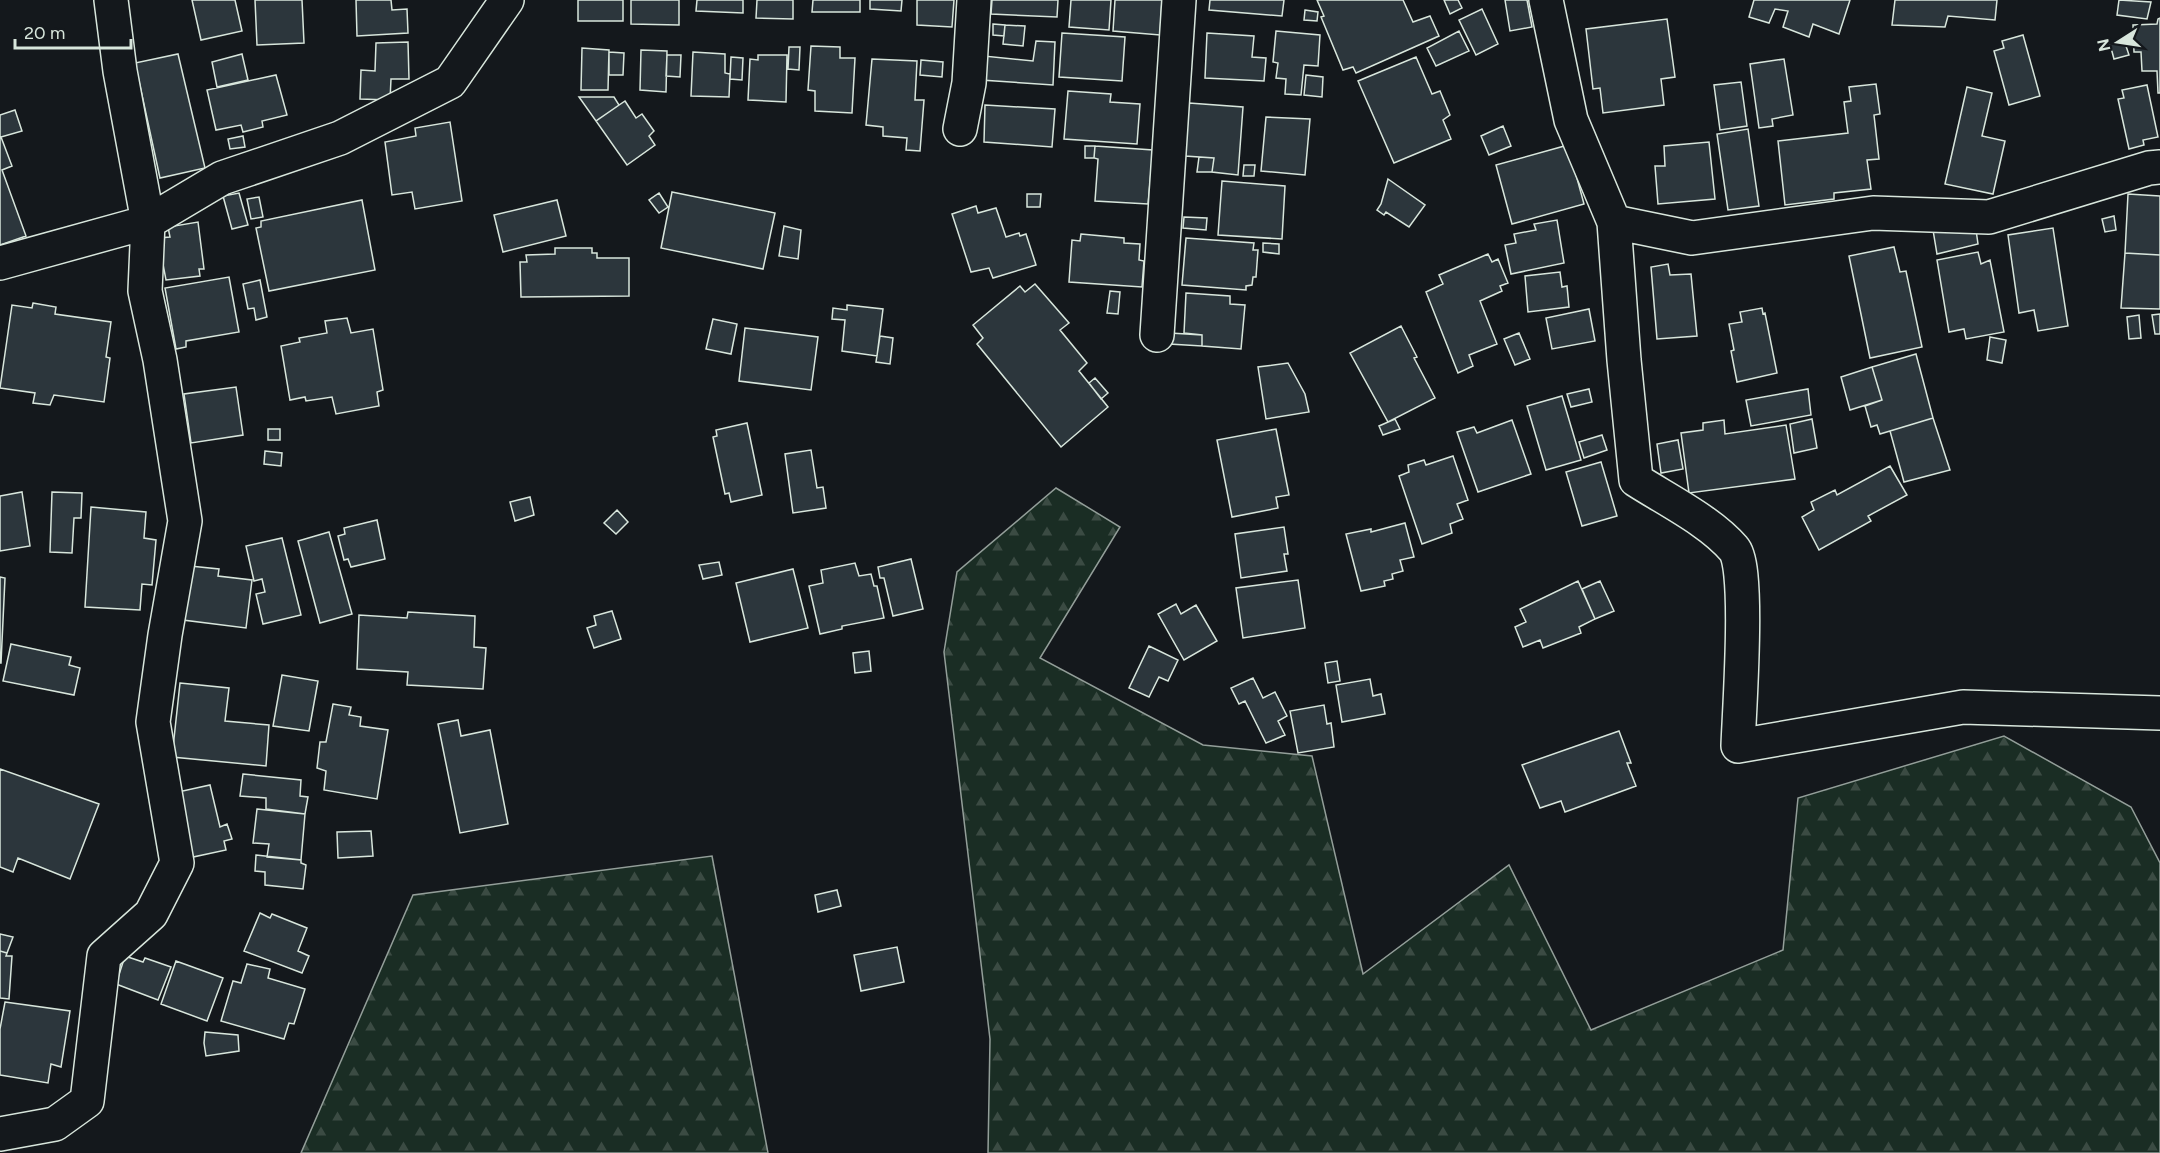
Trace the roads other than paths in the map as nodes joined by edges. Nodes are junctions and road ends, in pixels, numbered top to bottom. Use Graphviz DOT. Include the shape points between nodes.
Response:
graph roads {
  1 [pos="111,0"];
  2 [pos="507,0"];
  3 [pos="974,0"];
  4 [pos="1179,0"];
  5 [pos="1546,0"];
  6 [pos="960,129"];
  7 [pos="2160,167"];
  8 [pos="148,222"];
  9 [pos="1614,222"];
  10 [pos="0,263"];
  11 [pos="1157,335"];
  12 [pos="2160,712"];
  13 [pos="0,1134"];
  1 -- 8 [label="street"];
  2 -- 8 [label="street" via="450,82 340,138 222,178"];
  3 -- 6 [label="street" via="969,83"];
  4 -- 11 [label="street"];
  5 -- 9 [label="street" via="1571,120"];
  7 -- 9 [label="street" via="1989,217 1873,213 1692,238"];
  8 -- 10 [label="street"];
  8 -- 13 [label="street" via="145,291 185,521 153,722 177,863 151,914 104,956 87,1101 55,1124"];
  9 -- 12 [label="street" via="1636,480 1713,529 1736,551 1743,593 1738,746 1963,707"];
}
